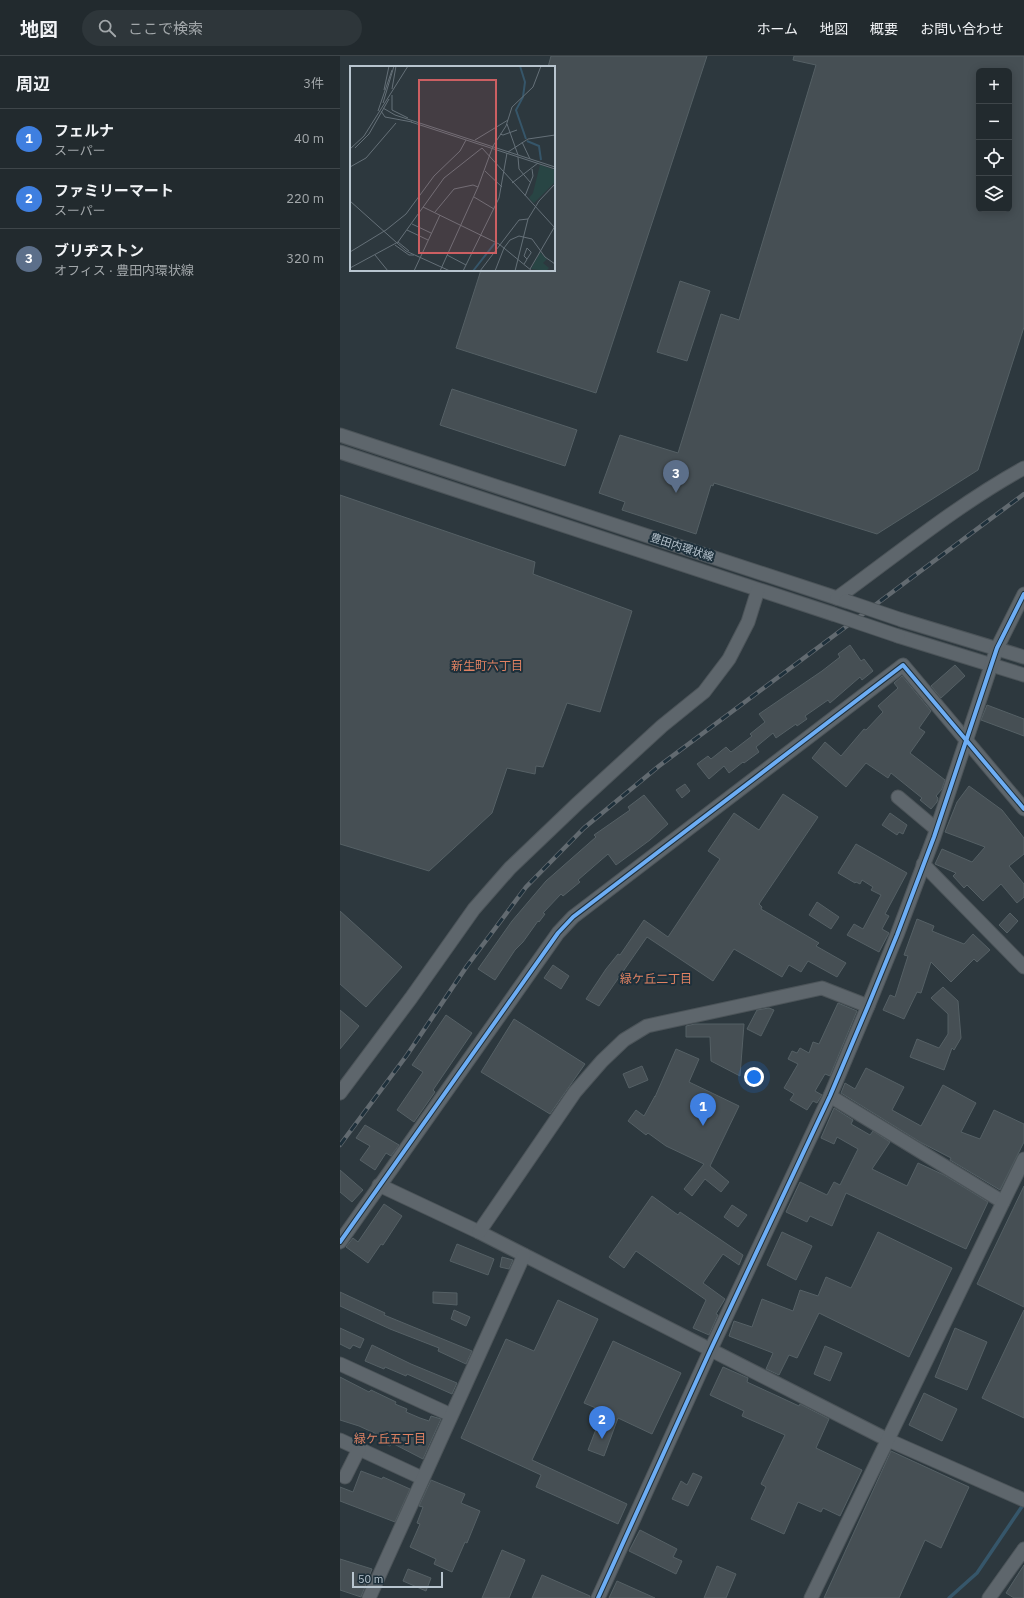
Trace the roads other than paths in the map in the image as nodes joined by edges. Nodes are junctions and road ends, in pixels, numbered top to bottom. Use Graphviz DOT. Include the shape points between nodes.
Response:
graph roads {
  1 [pos="340,435"];
  2 [pos="340,452"];
  3 [pos="1024,468"];
  4 [pos="758,590"];
  5 [pos="1024,594"];
  6 [pos="842,599"];
  7 [pos="997,648"];
  8 [pos="1024,657"];
  9 [pos="992,664"];
  10 [pos="1024,675"];
  11 [pos="967,739"];
  12 [pos="898,797"];
  13 [pos="1024,809"];
  14 [pos="936,829"];
  15 [pos="923,864"];
  16 [pos="1024,967"];
  17 [pos="868,1006"];
  18 [pos="340,1093"];
  19 [pos="830,1096"];
  20 [pos="1024,1159"];
  21 [pos="380,1185"];
  22 [pos="1004,1202"];
  23 [pos="479,1232"];
  24 [pos="340,1242"];
  25 [pos="524,1255"];
  26 [pos="710,1351"];
  27 [pos="340,1364"];
  28 [pos="451,1415"];
  29 [pos="340,1440"];
  30 [pos="888,1440"];
  31 [pos="359,1449"];
  32 [pos="345,1477"];
  33 [pos="422,1478"];
  34 [pos="1024,1500"];
  35 [pos="1024,1549"];
  36 [pos="369,1598"];
  37 [pos="598,1598"];
  38 [pos="811,1598"];
  39 [pos="990,1598"];
  1 -- 6 [label="street, 豊田内環状線"];
  2 -- 4 [label="street, 豊田内環状線"];
  3 -- 6 [label="street" via="929,529"];
  4 -- 9 [label="street, 豊田内環状線, bridge"];
  4 -- 18 [label="street" via="748,622 730,659 704,692 662,726 510,868 474,909"];
  5 -- 7 [label="street"];
  6 -- 7 [label="street, 豊田内環状線, bridge"];
  7 -- 8 [label="street, 豊田内環状線"];
  7 -- 9 [label="street"];
  9 -- 10 [label="street, 豊田内環状線"];
  9 -- 11 [label="street"];
  11 -- 13 [label="street"];
  11 -- 14 [label="street"];
  11 -- 21 [label="street" via="903,665 573,917 558,933"];
  12 -- 14 [label="street"];
  14 -- 15 [label="street"];
  15 -- 16 [label="street"];
  15 -- 17 [label="street" via="898,935"];
  17 -- 19 [label="street"];
  17 -- 23 [label="street" via="822,988 647,1026 624,1040 575,1092"];
  19 -- 22 [label="street"];
  19 -- 26 [label="street"];
  20 -- 22 [label="street"];
  21 -- 23 [label="street"];
  21 -- 24 [label="street"];
  22 -- 30 [label="street"];
  23 -- 25 [label="street"];
  25 -- 26 [label="street"];
  25 -- 28 [label="street"];
  26 -- 30 [label="street"];
  26 -- 37 [label="street"];
  27 -- 28 [label="street"];
  28 -- 33 [label="street"];
  29 -- 31 [label="street"];
  30 -- 34 [label="street"];
  30 -- 38 [label="street"];
  31 -- 32 [label="street"];
  31 -- 33 [label="street"];
  33 -- 36 [label="street"];
  35 -- 39 [label="street"];
}
